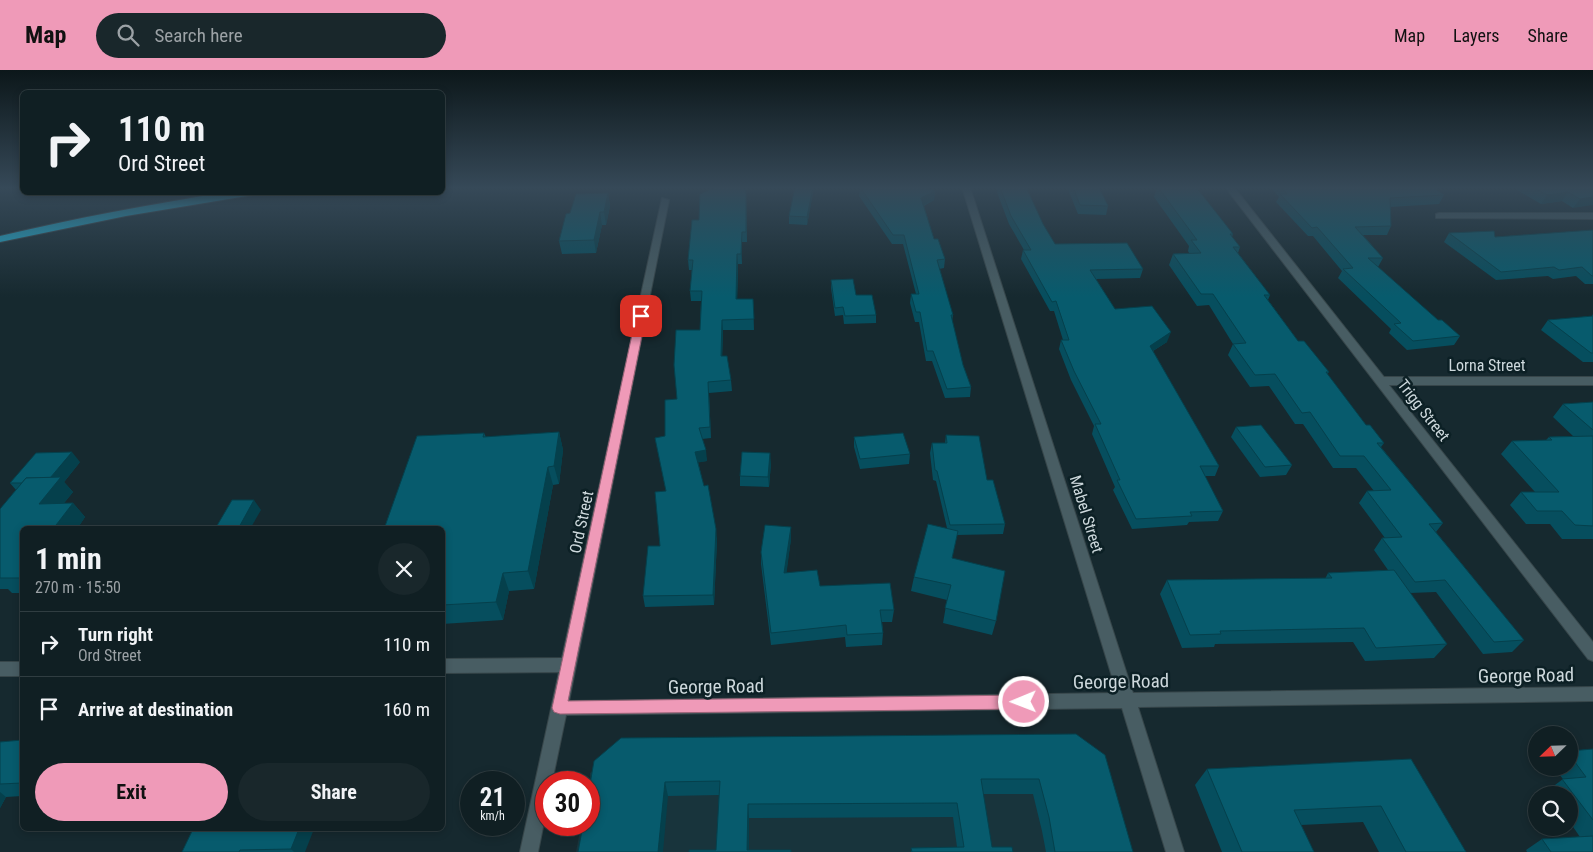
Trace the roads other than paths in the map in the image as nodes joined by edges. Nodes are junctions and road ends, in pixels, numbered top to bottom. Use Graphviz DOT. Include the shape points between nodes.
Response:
graph roads {
  1 [pos="68,223"];
  2 [pos="660,223"];
  3 [pos="977,223"];
  4 [pos="1258,223"];
  5 [pos="0,239"];
  6 [pos="1593,380"];
  7 [pos="1381,381"];
  8 [pos="1593,654"];
  9 [pos="569,665"];
  10 [pos="445,666"];
  11 [pos="0,669"];
  12 [pos="20,669"];
  13 [pos="1593,694"];
  14 [pos="1127,701"];
  15 [pos="560,708"];
  16 [pos="529,852"];
  17 [pos="1175,852"];
  1 -- 5 [label="highway"];
  2 -- 9 [label="street, Ord Street"];
  3 -- 14 [label="street, Mabel Street"];
  4 -- 7 [label="street, Trigg Street"];
  6 -- 7 [label="street, Lorna Street"];
  7 -- 8 [label="street, Trigg Street"];
  9 -- 10 [label="street"];
  9 -- 15 [label="street, Ord Street"];
  11 -- 12 [label="street"];
  13 -- 14 [label="street, George Road"];
  14 -- 15 [label="street, George Road"];
  14 -- 17 [label="street, Mabel Street"];
  15 -- 16 [label="street, Ord Street"];
}
